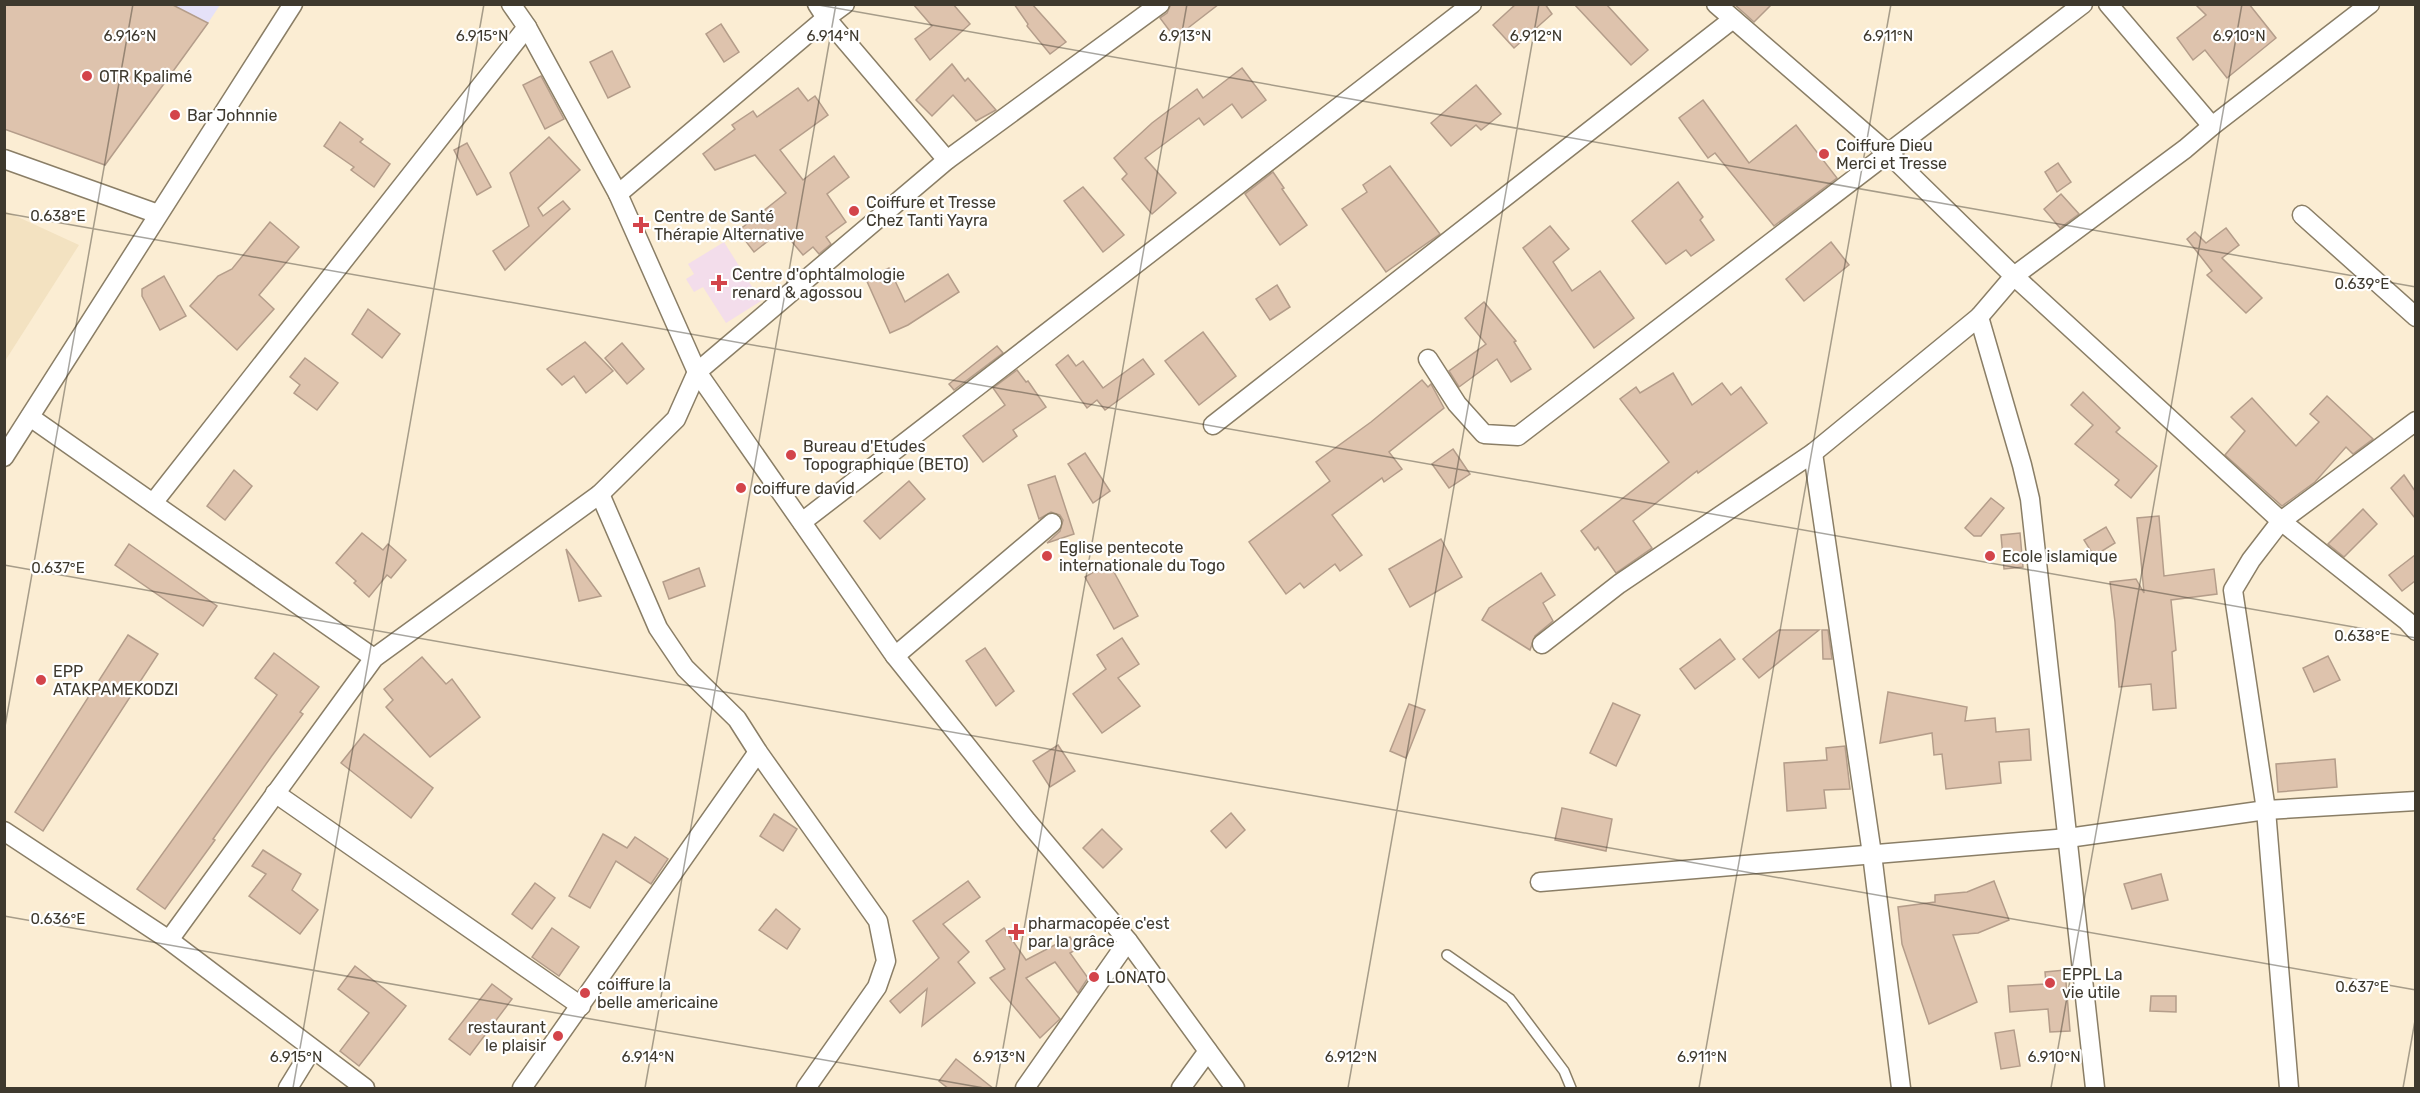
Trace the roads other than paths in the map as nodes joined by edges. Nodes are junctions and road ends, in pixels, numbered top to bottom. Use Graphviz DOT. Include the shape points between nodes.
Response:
graph roads {
  1 [pos="293,4"];
  2 [pos="512,4"];
  3 [pos="845,4"];
  4 [pos="1160,4"];
  5 [pos="1472,4"];
  6 [pos="1716,4"];
  7 [pos="2083,4"];
  8 [pos="2108,4"];
  9 [pos="2370,4"];
  10 [pos="821,11"];
  11 [pos="1733,19"];
  12 [pos="527,27"];
  13 [pos="2212,126"];
  14 [pos="1888,154"];
  15 [pos="4,159"];
  16 [pos="947,160"];
  17 [pos="618,194"];
  18 [pos="158,214"];
  19 [pos="2302,215"];
  20 [pos="2014,276"];
  21 [pos="1979,317"];
  22 [pos="2415,317"];
  23 [pos="1428,359"];
  24 [pos="696,372"];
  25 [pos="30,417"];
  26 [pos="2415,421"];
  27 [pos="1213,425"];
  28 [pos="1813,453"];
  29 [pos="4,457"];
  30 [pos="600,494"];
  31 [pos="153,503"];
  32 [pos="2282,521"];
  33 [pos="802,522"];
  34 [pos="1052,523"];
  35 [pos="2412,622"];
  36 [pos="1542,644"];
  37 [pos="896,656"];
  38 [pos="374,658"];
  39 [pos="758,752"];
  40 [pos="275,793"];
  41 [pos="2415,801"];
  42 [pos="2266,810"];
  43 [pos="4,831"];
  44 [pos="2068,838"];
  45 [pos="1872,854"];
  46 [pos="1540,882"];
  47 [pos="169,940"];
  48 [pos="1128,941"];
  49 [pos="1447,955"];
  50 [pos="581,1006"];
  51 [pos="312,1049"];
  52 [pos="1208,1051"];
  53 [pos="288,1089"];
  54 [pos="365,1089"];
  55 [pos="522,1089"];
  56 [pos="806,1089"];
  57 [pos="1025,1089"];
  58 [pos="1181,1089"];
  59 [pos="1235,1089"];
  60 [pos="1571,1089"];
  61 [pos="1901,1089"];
  62 [pos="2095,1089"];
  63 [pos="2289,1089"];
  1 -- 18 [label="street"];
  2 -- 12 [label="street"];
  3 -- 10 [label="street"];
  4 -- 16 [label="street"];
  5 -- 33 [label="street"];
  6 -- 11 [label="street"];
  7 -- 14 [label="street"];
  8 -- 13 [label="street"];
  9 -- 13 [label="street"];
  10 -- 16 [label="street"];
  10 -- 17 [label="street"];
  11 -- 14 [label="street"];
  11 -- 27 [label="street"];
  12 -- 17 [label="street"];
  12 -- 31 [label="street"];
  13 -- 20 [label="street"];
  14 -- 20 [label="street"];
  14 -- 23 [label="street" via="1518,436 1484,434 1457,404"];
  15 -- 18 [label="street"];
  16 -- 24 [label="street"];
  17 -- 24 [label="street"];
  18 -- 25 [label="street"];
  19 -- 22 [label="street"];
  20 -- 21 [label="street"];
  20 -- 32 [label="street"];
  21 -- 28 [label="street"];
  21 -- 44 [label="street" via="2030,499"];
  24 -- 30 [label="street" via="676,419"];
  24 -- 33 [label="street"];
  25 -- 29 [label="street"];
  25 -- 31 [label="street"];
  26 -- 32 [label="street"];
  28 -- 36 [label="street" via="1619,584"];
  28 -- 45 [label="street"];
  30 -- 38 [label="street"];
  30 -- 39 [label="street" via="658,628 685,668 737,719"];
  31 -- 38 [label="street"];
  32 -- 35 [label="street"];
  32 -- 42 [label="street" via="2233,590"];
  33 -- 37 [label="street"];
  34 -- 37 [label="street"];
  37 -- 48 [label="street"];
  38 -- 40 [label="street"];
  39 -- 50 [label="street"];
  39 -- 56 [label="street" via="878,921 886,961 877,987"];
  40 -- 47 [label="street"];
  40 -- 50 [label="street"];
  41 -- 42 [label="street"];
  42 -- 44 [label="street"];
  42 -- 63 [label="street"];
  43 -- 47 [label="street"];
  44 -- 45 [label="street"];
  44 -- 62 [label="street"];
  45 -- 46 [label="street"];
  45 -- 61 [label="street"];
  47 -- 51 [label="street"];
  48 -- 52 [label="street"];
  48 -- 57 [label="street"];
  49 -- 60 [label="lane" via="1510,999 1564,1071"];
  50 -- 55 [label="street"];
  51 -- 53 [label="street"];
  51 -- 54 [label="street"];
  52 -- 58 [label="street"];
  52 -- 59 [label="street"];
}
